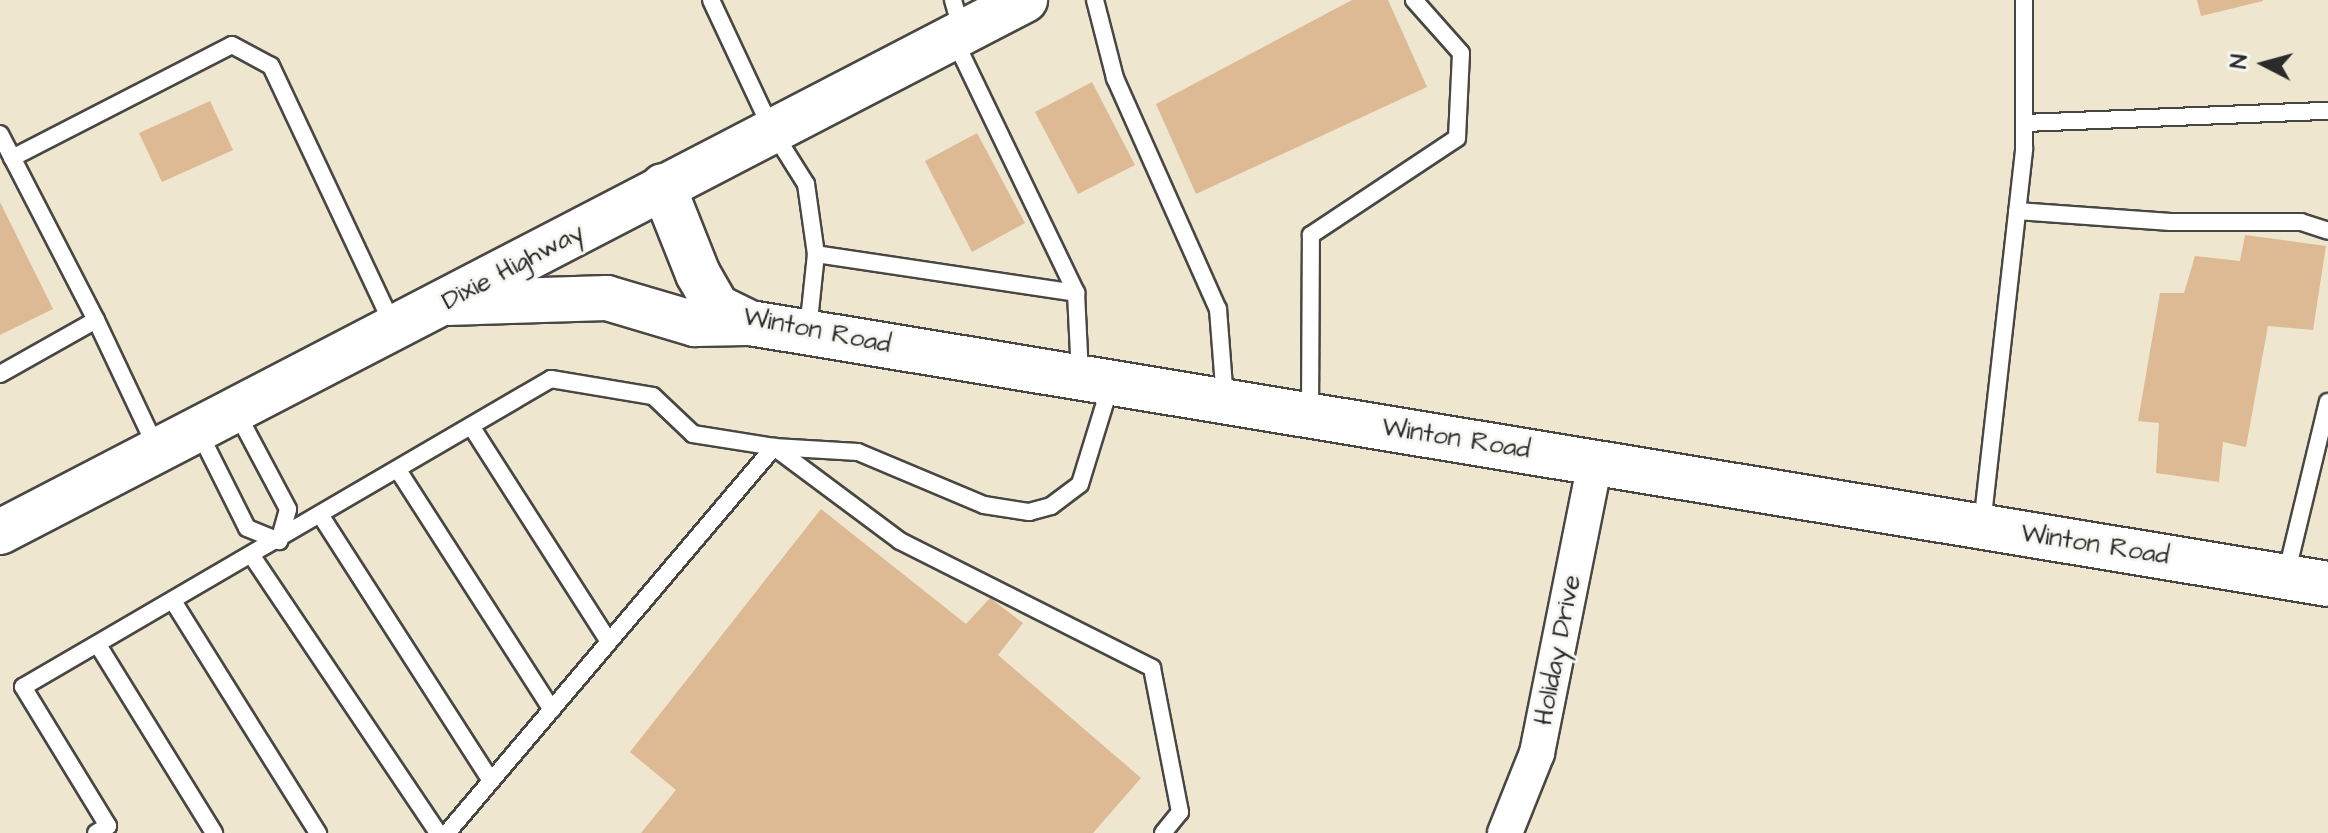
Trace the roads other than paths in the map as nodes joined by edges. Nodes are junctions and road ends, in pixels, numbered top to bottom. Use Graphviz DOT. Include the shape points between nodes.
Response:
graph roads {
  1 [pos="711,0"];
  2 [pos="1025,0"];
  3 [pos="1095,0"];
  4 [pos="1414,0"];
  5 [pos="2024,0"];
  6 [pos="956,23"];
  7 [pos="2328,111"];
  8 [pos="2024,123"];
  9 [pos="772,130"];
  10 [pos="0,134"];
  11 [pos="12,158"];
  12 [pos="663,186"];
  13 [pos="2017,211"];
  14 [pos="2328,231"];
  15 [pos="816,254"];
  16 [pos="1076,293"];
  17 [pos="447,303"];
  18 [pos="96,320"];
  19 [pos="750,323"];
  20 [pos="395,330"];
  21 [pos="808,332"];
  22 [pos="0,374"];
  23 [pos="1096,380"];
  24 [pos="1225,401"];
  25 [pos="2328,402"];
  26 [pos="1310,415"];
  27 [pos="217,421"];
  28 [pos="471,426"];
  29 [pos="774,447"];
  30 [pos="158,451"];
  31 [pos="1595,462"];
  32 [pos="398,470"];
  33 [pos="321,516"];
  34 [pos="1982,527"];
  35 [pos="0,532"];
  36 [pos="279,541"];
  37 [pos="252,556"];
  38 [pos="2285,577"];
  39 [pos="2328,584"];
  40 [pos="173,601"];
  41 [pos="609,642"];
  42 [pos="98,645"];
  43 [pos="552,710"];
  44 [pos="491,781"];
  45 [pos="96,833"];
  46 [pos="214,833"];
  47 [pos="318,833"];
  48 [pos="438,833"];
  49 [pos="447,833"];
  50 [pos="1163,833"];
  51 [pos="1505,833"];
  1 -- 9 [label="lane"];
  2 -- 6 [label="street, Dixie Highway"];
  3 -- 24 [label="lane" via="1115,78 1218,309"];
  4 -- 26 [label="lane" via="1461,53 1457,138 1311,235"];
  5 -- 8 [label="lane"];
  6 -- 9 [label="street, Dixie Highway"];
  6 -- 16 [label="lane"];
  7 -- 8 [label="lane"];
  8 -- 13 [label="lane"];
  9 -- 12 [label="street, Dixie Highway"];
  9 -- 15 [label="lane" via="806,184"];
  10 -- 11 [label="lane"];
  11 -- 18 [label="lane"];
  11 -- 20 [label="lane" via="232,45 271,66"];
  12 -- 17 [label="street, Dixie Highway"];
  12 -- 19 [label="street, Winton Road" via="717,307"];
  13 -- 14 [label="lane" via="2171,222 2301,222"];
  13 -- 34 [label="lane"];
  15 -- 16 [label="lane"];
  15 -- 21 [label="lane"];
  16 -- 23 [label="lane"];
  17 -- 19 [label="street" via="607,298 695,324"];
  17 -- 20 [label="street, Dixie Highway"];
  18 -- 22 [label="lane"];
  18 -- 30 [label="lane"];
  19 -- 21 [label="street, Winton Road"];
  20 -- 27 [label="street, Dixie Highway"];
  21 -- 23 [label="street, Winton Road"];
  23 -- 24 [label="street, Winton Road"];
  23 -- 29 [label="lane" via="1080,484 1051,506 1029,512 984,505 858,452"];
  24 -- 26 [label="street, Winton Road"];
  25 -- 38 [label="lane"];
  26 -- 31 [label="street, Winton Road"];
  27 -- 30 [label="street, Dixie Highway"];
  27 -- 36 [label="lane" via="247,528"];
  27 -- 36 [label="lane" via="288,509"];
  28 -- 29 [label="lane" via="551,379 653,396 693,434"];
  28 -- 32 [label="lane"];
  28 -- 41 [label="lane"];
  29 -- 41 [label="lane"];
  29 -- 50 [label="lane" via="900,541 1152,668 1180,812"];
  30 -- 35 [label="street, Dixie Highway"];
  31 -- 34 [label="street, Winton Road"];
  31 -- 51 [label="street, Holiday Drive" via="1537,753"];
  32 -- 33 [label="lane"];
  32 -- 43 [label="lane"];
  33 -- 36 [label="lane"];
  33 -- 44 [label="lane"];
  34 -- 38 [label="street, Winton Road"];
  36 -- 37 [label="lane"];
  37 -- 40 [label="lane"];
  37 -- 48 [label="lane"];
  38 -- 39 [label="street, Winton Road"];
  40 -- 42 [label="lane"];
  40 -- 47 [label="lane"];
  41 -- 43 [label="lane"];
  42 -- 45 [label="lane" via="23,687 108,826"];
  42 -- 46 [label="lane"];
  43 -- 44 [label="lane"];
  44 -- 49 [label="lane"];
}
